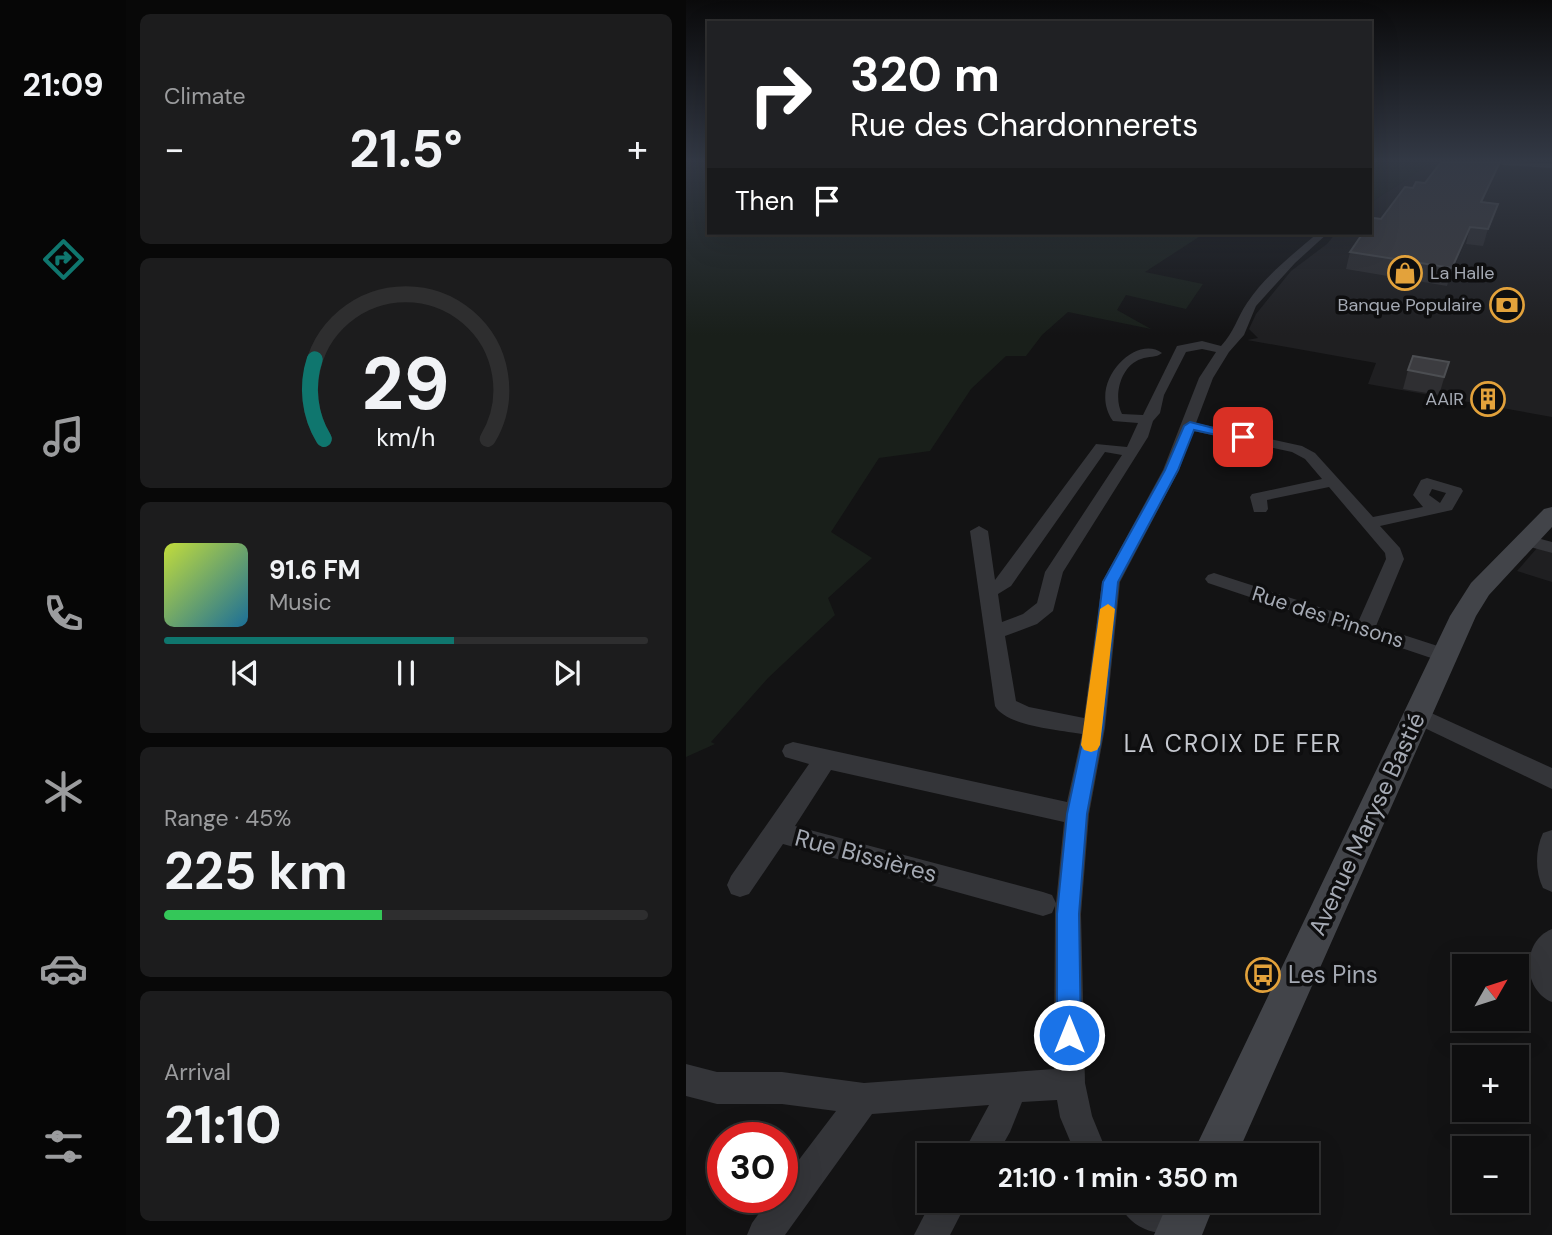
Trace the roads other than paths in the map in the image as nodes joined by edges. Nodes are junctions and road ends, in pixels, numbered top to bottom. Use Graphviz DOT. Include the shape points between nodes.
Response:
graph roads {
  1 [pos="1321,235"];
  2 [pos="1224,350"];
  3 [pos="1156,353"];
  4 [pos="1146,419"];
  5 [pos="1190,426"];
  6 [pos="1110,432"];
  7 [pos="1129,453"];
  8 [pos="1331,482"];
  9 [pos="1260,509"];
  10 [pos="1434,510"];
  11 [pos="1552,514"];
  12 [pos="1369,523"];
  13 [pos="979,531"];
  14 [pos="1539,544"];
  15 [pos="1214,579"];
  16 [pos="988,592"];
  17 [pos="1365,630"];
  18 [pos="995,632"];
  19 [pos="1443,655"];
  20 [pos="1418,715"];
  21 [pos="1094,728"];
  22 [pos="793,751"];
  23 [pos="825,759"];
  24 [pos="1552,779"];
  25 [pos="1077,814"];
  26 [pos="778,832"];
  27 [pos="1552,841"];
  28 [pos="1552,880"];
  29 [pos="740,885"];
  30 [pos="1043,904"];
  31 [pos="1552,942"];
  32 [pos="1552,988"];
  33 [pos="686,1080"];
  34 [pos="1069,1083"];
  35 [pos="1012,1087"];
  36 [pos="864,1099"];
  37 [pos="985,1143"];
  38 [pos="1087,1143"];
  39 [pos="1219,1143"];
  40 [pos="944,1213"];
  41 [pos="1150,1213"];
  42 [pos="1188,1213"];
  43 [pos="764,1235"];
  44 [pos="931,1235"];
  45 [pos="1178,1235"];
  1 -- 2 [label="street" via="1251,305 1243,327"];
  2 -- 4 [label="street" via="1202,345 1181,349 1157,395 1153,413"];
  2 -- 5 [label="street" via="1206,378"];
  3 -- 6 [label="street" via="1129,360 1115,382"];
  4 -- 6 [label="street"];
  4 -- 7 [label="street" via="1141,437"];
  5 -- 8 [label="street" via="1297,449 1310,456"];
  5 -- 21 [label="street" via="1111,582"];
  6 -- 7 [label="street"];
  6 -- 16 [label="street" via="1005,582"];
  7 -- 18 [label="street" via="1054,572 1046,606 1030,619"];
  8 -- 9 [label="street" via="1258,497"];
  8 -- 12 [label="street"];
  10 -- 12 [label="street"];
  11 -- 14 [label="street, Avenue Maryse Bastié"];
  12 -- 17 [label="street" via="1395,559"];
  13 -- 16 [label="street"];
  14 -- 19 [label="street, Avenue Maryse Bastié" via="1480,589"];
  15 -- 17 [label="street, Rue des Pinsons"];
  16 -- 18 [label="street"];
  17 -- 19 [label="street, Rue des Pinsons"];
  18 -- 21 [label="street" via="1006,705 1025,715"];
  19 -- 20 [label="street, Avenue Maryse Bastié"];
  20 -- 24 [label="street"];
  20 -- 39 [label="street, Avenue Maryse Bastié"];
  21 -- 25 [label="street"];
  22 -- 23 [label="street"];
  23 -- 25 [label="street"];
  23 -- 26 [label="street, Rue Bissières"];
  25 -- 34 [label="street" via="1068,914"];
  26 -- 29 [label="street"];
  26 -- 30 [label="street, Rue Bissières"];
  27 -- 28 [label="street"];
  31 -- 32 [label="street" via="1544,954 1544,979"];
  33 -- 36 [label="street" via="717,1088 782,1087"];
  34 -- 35 [label="street"];
  34 -- 38 [label="street"];
  35 -- 36 [label="street"];
  35 -- 37 [label="street"];
  36 -- 43 [label="street"];
  40 -- 44 [label="street"];
  41 -- 45 [label="street"];
  42 -- 45 [label="street"];
}
